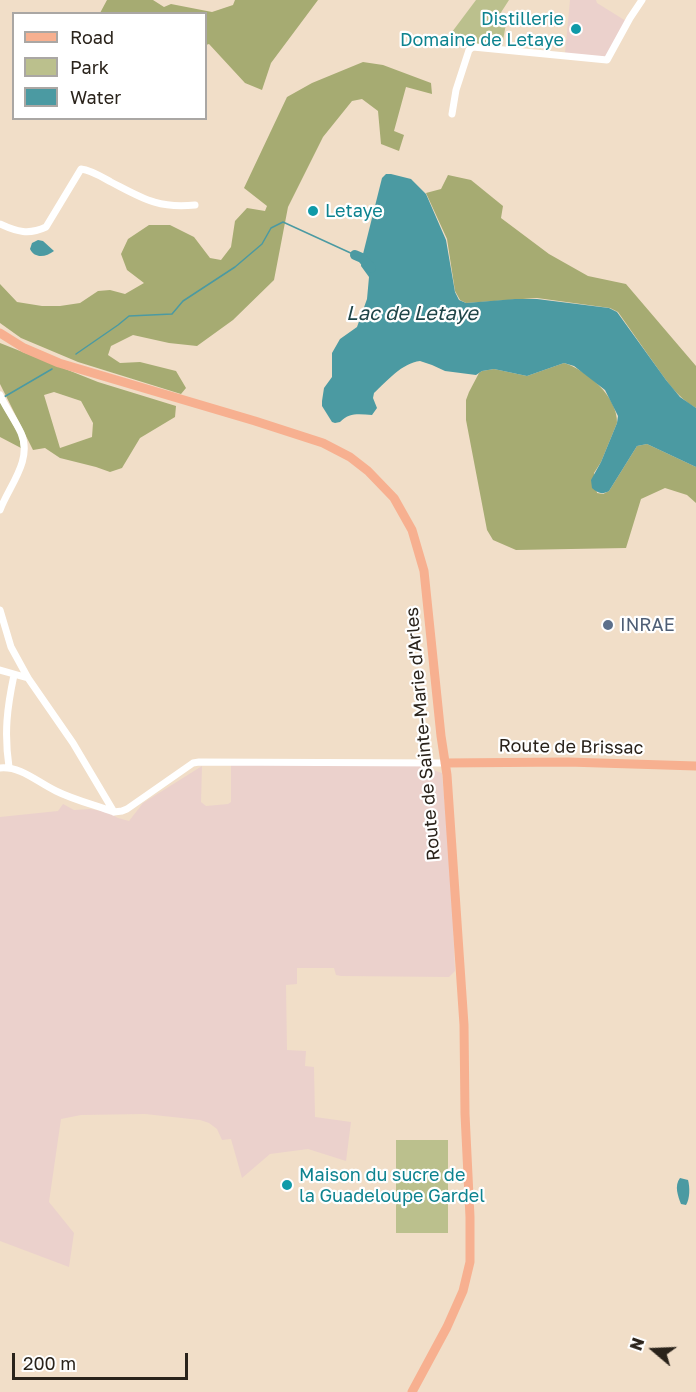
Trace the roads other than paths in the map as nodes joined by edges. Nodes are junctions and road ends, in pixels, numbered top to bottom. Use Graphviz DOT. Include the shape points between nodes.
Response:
graph roads {
  1 [pos="642,0"];
  2 [pos="452,114"];
  3 [pos="195,205"];
  4 [pos="0,224"];
  5 [pos="0,333"];
  6 [pos="1,398"];
  7 [pos="0,510"];
  8 [pos="0,610"];
  9 [pos="0,670"];
  10 [pos="14,675"];
  11 [pos="28,678"];
  12 [pos="445,762"];
  13 [pos="696,766"];
  14 [pos="9,767"];
  15 [pos="0,768"];
  16 [pos="114,812"];
  17 [pos="412,1392"];
  1 -- 2 [label="street" via="607,60 473,47 456,90"];
  3 -- 4 [label="street" via="157,204 81,169 46,227 21,232"];
  5 -- 12 [label="main road, Route de Sainte-Marie d'Arles" via="59,363 323,443 368,471 394,498 412,530 424,571"];
  6 -- 7 [label="street" via="25,445 24,458"];
  8 -- 11 [label="street" via="11,647"];
  9 -- 10 [label="street"];
  10 -- 11 [label="street"];
  10 -- 14 [label="street" via="7,709"];
  11 -- 16 [label="street"];
  12 -- 13 [label="main road, Route de Brissac"];
  12 -- 16 [label="street" via="199,762 127,809"];
  12 -- 17 [label="main road, Route de Sainte-Marie d'Arles" via="464,1025 470,1262 463,1291 447,1327"];
  14 -- 15 [label="street"];
  14 -- 16 [label="street" via="54,790"];
}
